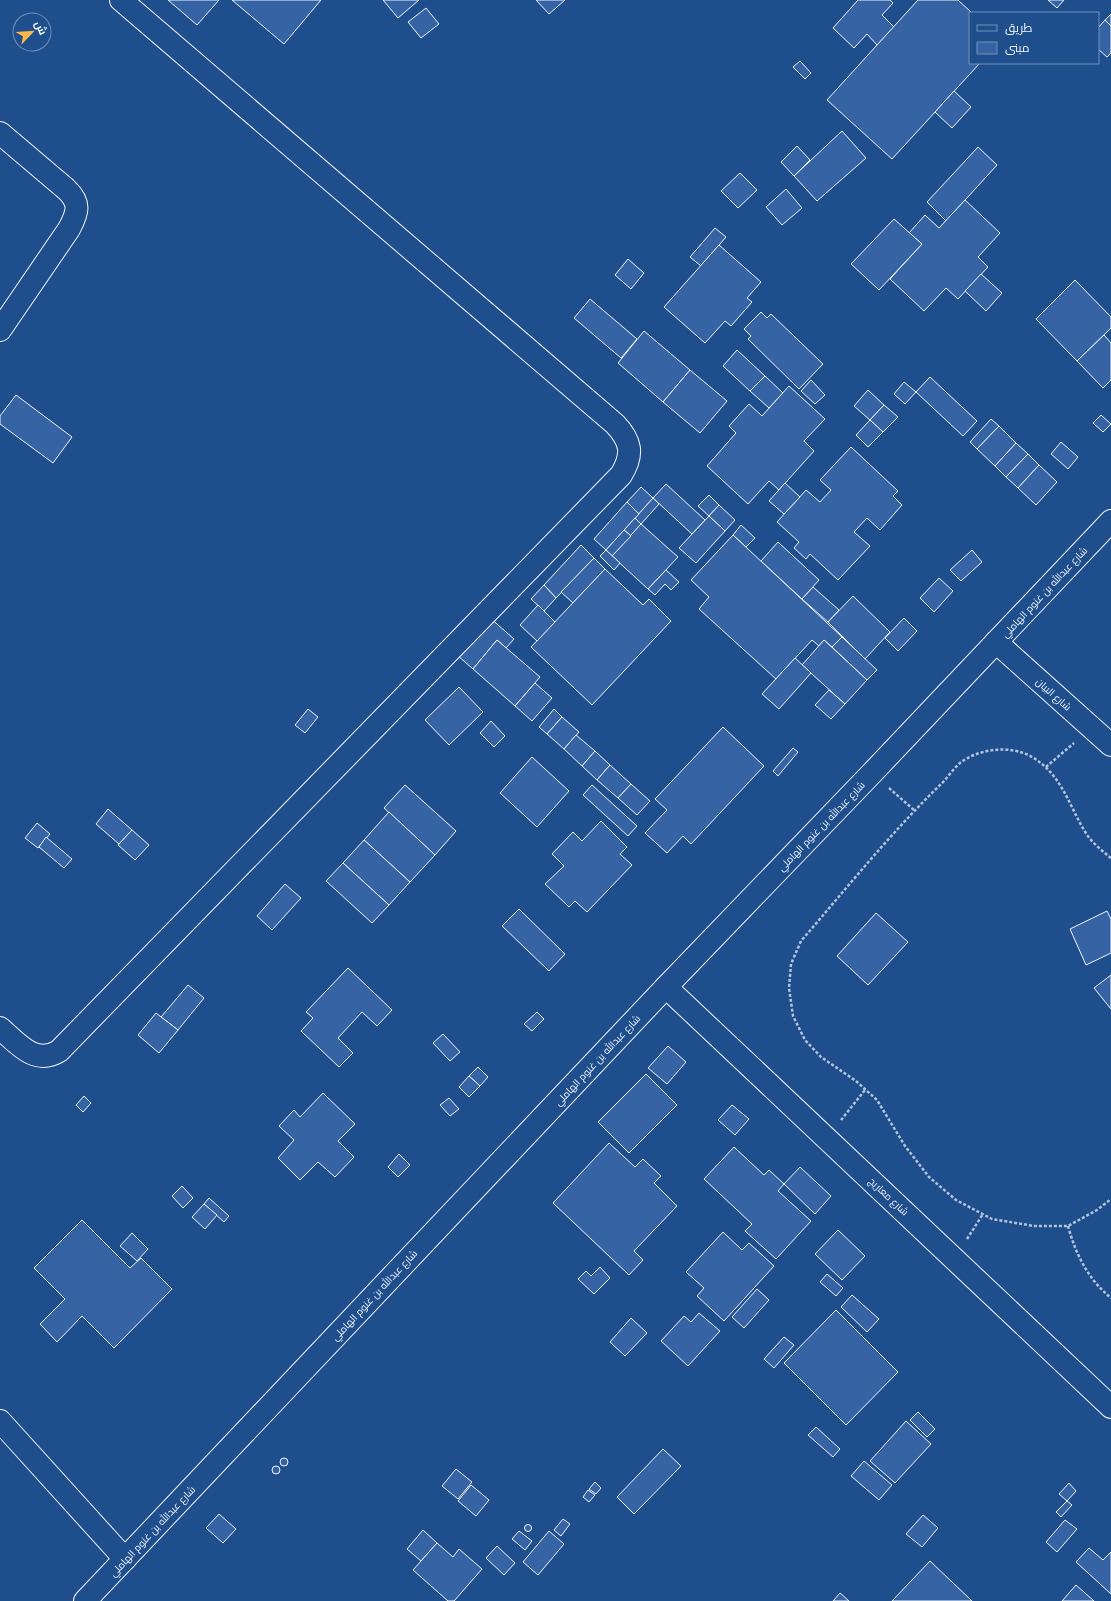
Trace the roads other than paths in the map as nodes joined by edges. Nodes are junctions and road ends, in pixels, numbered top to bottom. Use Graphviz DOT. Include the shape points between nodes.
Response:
graph roads {
  1 [pos="121,0"];
  2 [pos="0,133"];
  3 [pos="0,330"];
  4 [pos="1111,521"];
  5 [pos="996,642"];
  6 [pos="1111,745"];
  7 [pos="666,987"];
  8 [pos="0,1028"];
  9 [pos="1111,1407"];
  10 [pos="0,1421"];
  11 [pos="125,1559"];
  12 [pos="85,1601"];
  1 -- 8 [label="street" via="615,424 628,442 630,453 628,465 621,475 59,1051 52,1055 37,1057"];
  2 -- 3 [label="street" via="74,196 77,206 76,216 69,229"];
  4 -- 5 [label="street, شارع عبدالله بن غنوم الهاملي"];
  5 -- 6 [label="street, شارع البيان"];
  5 -- 7 [label="street, شارع عبدالله بن غنوم الهاملي"];
  7 -- 9 [label="street, شارع معاريج"];
  7 -- 11 [label="street, شارع عبدالله بن غنوم الهاملي"];
  10 -- 11 [label="street"];
  11 -- 12 [label="street, شارع عبدالله بن غنوم الهاملي"];
}
